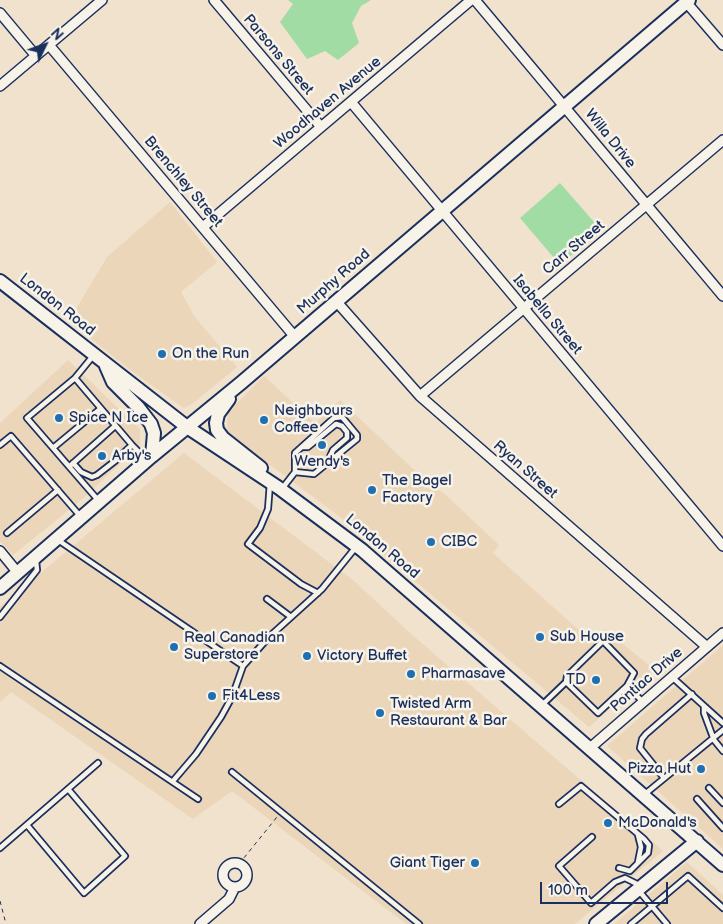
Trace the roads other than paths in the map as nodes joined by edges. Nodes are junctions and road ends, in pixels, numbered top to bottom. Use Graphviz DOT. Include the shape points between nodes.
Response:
graph roads {
  1 [pos="102,0"];
  2 [pos="214,0"];
  3 [pos="473,0"];
  4 [pos="688,1"];
  5 [pos="0,13"];
  6 [pos="49,45"];
  7 [pos="723,45"];
  8 [pos="36,56"];
  9 [pos="0,86"];
  10 [pos="351,102"];
  11 [pos="565,106"];
  12 [pos="321,127"];
  13 [pos="723,140"];
  14 [pos="647,205"];
  15 [pos="442,211"];
  16 [pos="203,227"];
  17 [pos="0,280"];
  18 [pos="723,296"];
  19 [pos="336,301"];
  20 [pos="524,309"];
  21 [pos="294,338"];
  22 [pos="94,355"];
  23 [pos="105,364"];
  24 [pos="75,378"];
  25 [pos="241,383"];
  26 [pos="420,396"];
  27 [pos="100,408"];
  28 [pos="115,426"];
  29 [pos="187,427"];
  30 [pos="0,445"];
  31 [pos="132,445"];
  32 [pos="302,447"];
  33 [pos="53,448"];
  34 [pos="149,458"];
  35 [pos="328,463"];
  36 [pos="71,465"];
  37 [pos="295,472"];
  38 [pos="277,487"];
  39 [pos="58,490"];
  40 [pos="100,502"];
  41 [pos="82,518"];
  42 [pos="7,533"];
  43 [pos="57,540"];
  44 [pos="357,546"];
  45 [pos="723,546"];
  46 [pos="0,551"];
  47 [pos="35,558"];
  48 [pos="18,573"];
  49 [pos="0,588"];
  50 [pos="318,593"];
  51 [pos="267,599"];
  52 [pos="0,616"];
  53 [pos="291,617"];
  54 [pos="723,633"];
  55 [pos="707,647"];
  56 [pos="0,666"];
  57 [pos="243,666"];
  58 [pos="672,677"];
  59 [pos="566,682"];
  60 [pos="627,686"];
  61 [pos="692,694"];
  62 [pos="643,702"];
  63 [pos="541,706"];
  64 [pos="704,706"];
  65 [pos="723,723"];
  66 [pos="723,730"];
  67 [pos="713,738"];
  68 [pos="590,748"];
  69 [pos="723,752"];
  70 [pos="98,763"];
  71 [pos="232,772"];
  72 [pos="664,778"];
  73 [pos="173,781"];
  74 [pos="709,788"];
  75 [pos="68,789"];
  76 [pos="643,795"];
  77 [pos="697,798"];
  78 [pos="198,799"];
  79 [pos="723,803"];
  80 [pos="559,804"];
  81 [pos="27,825"];
  82 [pos="723,828"];
  83 [pos="638,835"];
  84 [pos="592,836"];
  85 [pos="697,841"];
  86 [pos="0,848"];
  87 [pos="638,862"];
  88 [pos="723,864"];
  89 [pos="620,868"];
  90 [pos="235,887"];
  91 [pos="640,888"];
  92 [pos="652,906"];
  93 [pos="723,908"];
  94 [pos="200,924"];
  95 [pos="419,924"];
  96 [pos="596,924"];
  97 [pos="631,924"];
  98 [pos="667,924"];
  1 -- 6 [label="street"];
  2 -- 12 [label="street, Parsons Street"];
  3 -- 10 [label="street, Woodhaven Avenue"];
  3 -- 11 [label="street, Willa Drive"];
  4 -- 7 [label="street"];
  4 -- 11 [label="main road, Murphy Road"];
  5 -- 8 [label="street"];
  6 -- 8 [label="street"];
  6 -- 16 [label="street, Brenchley Street"];
  8 -- 9 [label="street"];
  10 -- 12 [label="street, Woodhaven Avenue"];
  10 -- 15 [label="street, Isabella Street"];
  11 -- 14 [label="street, Willa Drive"];
  11 -- 15 [label="main road, Murphy Road"];
  12 -- 16 [label="street, Woodhaven Avenue"];
  13 -- 14 [label="street, Carr Street"];
  14 -- 18 [label="street, Willa Drive"];
  14 -- 20 [label="street, Carr Street"];
  15 -- 19 [label="main road, Murphy Road"];
  15 -- 20 [label="street, Isabella Street"];
  16 -- 21 [label="street, Brenchley Street"];
  17 -- 22 [label="main road, London Road"];
  19 -- 21 [label="main road, Murphy Road"];
  19 -- 26 [label="street, Ryan Street"];
  20 -- 26 [label="street, Carr Street"];
  20 -- 45 [label="street, Isabella Street"];
  21 -- 25 [label="main road, Murphy Road"];
  22 -- 23 [label="main road, London Road"];
  22 -- 24 [label="lane"];
  23 -- 29 [label="main road, London Road"];
  23 -- 34 [label="main road" via="114,382 151,424 154,433"];
  24 -- 27 [label="lane"];
  24 -- 33 [label="lane" via="27,418"];
  25 -- 29 [label="main road, Murphy Road"];
  25 -- 38 [label="main road" via="218,414 217,430 260,467"];
  26 -- 55 [label="street, Ryan Street"];
  27 -- 28 [label="lane"];
  27 -- 33 [label="lane"];
  28 -- 31 [label="lane"];
  28 -- 36 [label="lane"];
  29 -- 34 [label="main road, Murphy Road"];
  29 -- 38 [label="main road, London Road"];
  30 -- 39 [label="lane" via="11,436"];
  31 -- 34 [label="lane"];
  31 -- 36 [label="lane" via="92,477"];
  32 -- 35 [label="lane" via="308,447 336,424 342,426 347,438 333,450"];
  32 -- 35 [label="lane" via="334,418 342,417 357,439"];
  32 -- 37 [label="lane" via="295,453"];
  33 -- 36 [label="lane"];
  34 -- 40 [label="main road, Murphy Road"];
  35 -- 37 [label="lane" via="314,474"];
  36 -- 40 [label="lane"];
  37 -- 38 [label="lane"];
  38 -- 44 [label="main road, London Road"];
  38 -- 50 [label="lane" via="260,528 248,544"];
  39 -- 41 [label="lane"];
  39 -- 42 [label="lane"];
  40 -- 41 [label="main road, Murphy Road"];
  41 -- 43 [label="main road, Murphy Road"];
  43 -- 47 [label="main road, Murphy Road"];
  43 -- 57 [label="lane"];
  44 -- 50 [label="lane"];
  44 -- 63 [label="main road, London Road"];
  46 -- 48 [label="street"];
  47 -- 48 [label="main road, Murphy Road"];
  47 -- 52 [label="lane" via="37,570"];
  48 -- 49 [label="main road, Murphy Road"];
  50 -- 53 [label="lane"];
  51 -- 53 [label="lane"];
  53 -- 57 [label="lane"];
  54 -- 55 [label="street, Pontiac Drive"];
  55 -- 58 [label="street, Pontiac Drive"];
  56 -- 73 [label="lane"];
  57 -- 73 [label="lane" via="232,697 220,717 196,754"];
  58 -- 61 [label="lane"];
  58 -- 62 [label="street, Pontiac Drive"];
  59 -- 60 [label="lane" via="598,713"];
  59 -- 60 [label="lane" via="567,676 603,641 634,673"];
  59 -- 63 [label="lane"];
  60 -- 62 [label="lane"];
  61 -- 64 [label="lane"];
  61 -- 72 [label="lane" via="642,739 640,748"];
  62 -- 68 [label="street, Pontiac Drive"];
  63 -- 68 [label="main road, London Road"];
  64 -- 65 [label="lane"];
  64 -- 67 [label="lane"];
  66 -- 67 [label="lane"];
  67 -- 69 [label="lane"];
  67 -- 72 [label="lane"];
  68 -- 76 [label="main road, London Road"];
  70 -- 75 [label="lane"];
  71 -- 95 [label="lane"];
  72 -- 76 [label="lane"];
  73 -- 78 [label="lane"];
  74 -- 79 [label="lane"];
  75 -- 81 [label="lane"];
  75 -- 81 [label="lane" via="125,856 84,893"];
  76 -- 85 [label="main road, London Road"];
  77 -- 82 [label="lane"];
  80 -- 83 [label="lane" via="581,786"];
  81 -- 86 [label="lane"];
  83 -- 87 [label="lane" via="641,847"];
  83 -- 87 [label="lane" via="649,845 648,853"];
  84 -- 91 [label="lane" via="559,866 591,902 625,878"];
  85 -- 88 [label="main road, London Road"];
  85 -- 91 [label="main road"];
  87 -- 89 [label="lane" via="630,871"];
  90 -- 90 [label="street" via="225,880 224,872 236,863 245,868 247,876 245,882"];
  90 -- 94 [label="street" via="229,899"];
  91 -- 92 [label="lane"];
  91 -- 96 [label="main road"];
  92 -- 93 [label="lane" via="688,876"];
  92 -- 97 [label="lane"];
  92 -- 98 [label="lane"];
}
